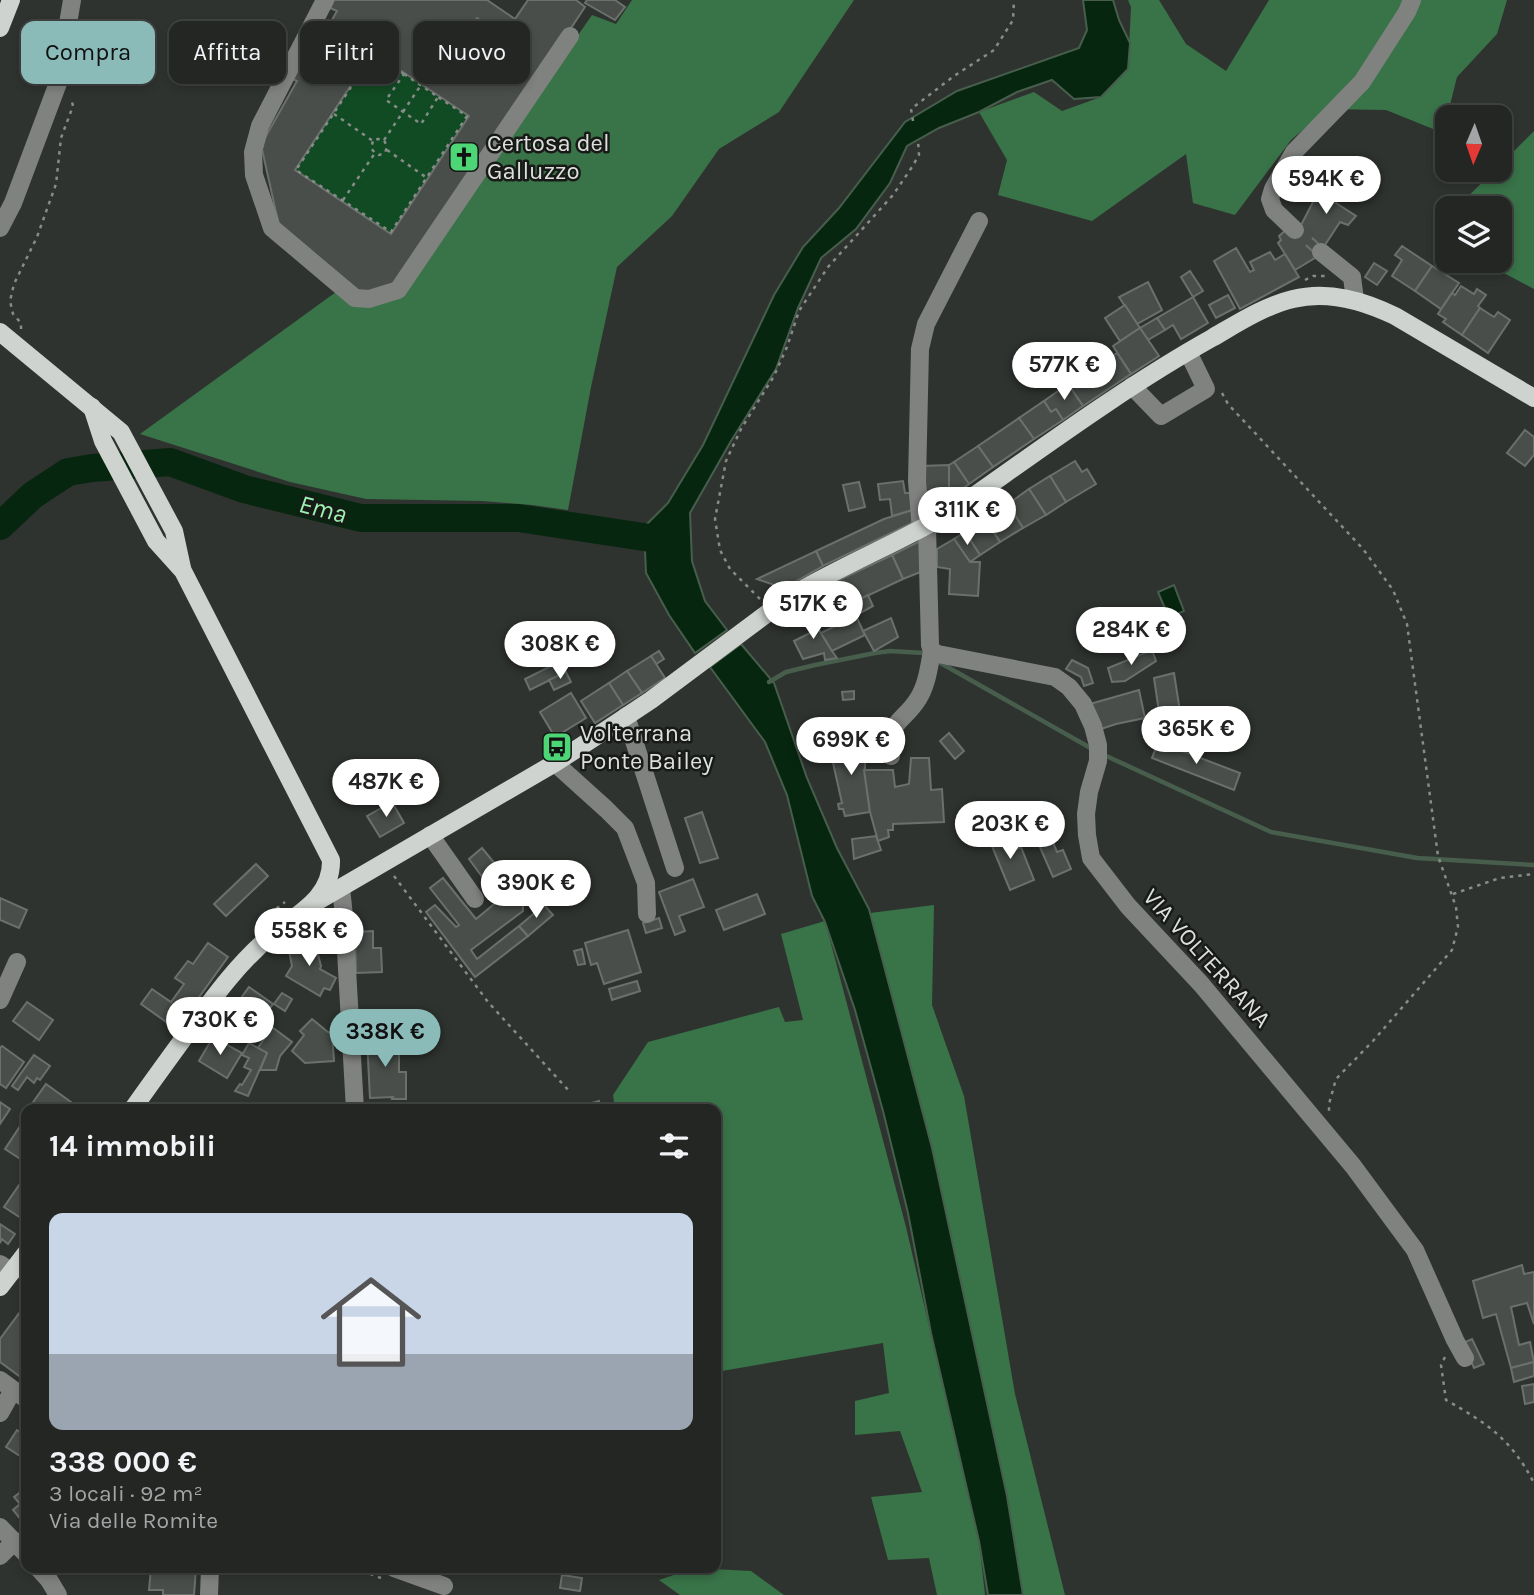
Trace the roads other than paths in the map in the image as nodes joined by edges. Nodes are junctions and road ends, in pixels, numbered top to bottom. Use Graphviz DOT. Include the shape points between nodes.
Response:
graph roads {
  1 [pos="11,0"];
  2 [pos="72,0"];
  3 [pos="325,0"];
  4 [pos="1412,0"];
  5 [pos="0,29"];
  6 [pos="570,36"];
  7 [pos="979,221"];
  8 [pos="0,228"];
  9 [pos="1295,230"];
  10 [pos="1321,252"];
  11 [pos="1355,300"];
  12 [pos="0,332"];
  13 [pos="1188,352"];
  14 [pos="1132,386"];
  15 [pos="1534,398"];
  16 [pos="92,407"];
  17 [pos="924,528"];
  18 [pos="183,571"];
  19 [pos="932,651"];
  20 [pos="626,716"];
  21 [pos="891,755"];
  22 [pos="555,763"];
  23 [pos="430,835"];
  24 [pos="331,860"];
  25 [pos="377,866"];
  26 [pos="349,868"];
  27 [pos="675,868"];
  28 [pos="341,888"];
  29 [pos="475,899"];
  30 [pos="311,905"];
  31 [pos="647,914"];
  32 [pos="17,962"];
  33 [pos="0,1000"];
  34 [pos="136,1104"];
  35 [pos="355,1104"];
  36 [pos="21,1257"];
  37 [pos="6,1268"];
  38 [pos="0,1287"];
  39 [pos="1465,1358"];
  40 [pos="13,1390"];
  41 [pos="0,1413"];
  42 [pos="0,1527"];
  43 [pos="21,1548"];
  44 [pos="0,1556"];
  45 [pos="43,1573"];
  46 [pos="210,1573"];
  47 [pos="406,1573"];
  48 [pos="440,1573"];
  49 [pos="449,1591"];
  50 [pos="58,1595"];
  51 [pos="209,1595"];
  1 -- 5 [label="main road"];
  2 -- 8 [label="street" via="58,83"];
  3 -- 6 [label="street" via="260,126 253,152 254,176 272,228 355,298 369,299 398,290"];
  4 -- 9 [label="street" via="1362,82 1294,152 1273,189 1270,200 1274,210"];
  7 -- 17 [label="street" via="926,324 920,349 917,481"];
  10 -- 11 [label="street" via="1352,277"];
  11 -- 13 [label="main road" via="1313,296 1277,303"];
  11 -- 15 [label="main road" via="1395,316"];
  12 -- 16 [label="main road"];
  13 -- 14 [label="main road"];
  13 -- 14 [label="street" via="1206,389 1161,416"];
  14 -- 17 [label="main road"];
  16 -- 18 [label="main road" via="103,441 156,541"];
  16 -- 18 [label="main road" via="121,432 174,531"];
  17 -- 19 [label="street"];
  17 -- 20 [label="main road" via="765,610"];
  18 -- 24 [label="main road"];
  19 -- 21 [label="street" via="918,699 892,729"];
  19 -- 39 [label="street, VIA VOLTERRANA" via="1055,677 1083,705 1098,745 1086,814 1091,858 1353,1166 1415,1250"];
  20 -- 22 [label="main road"];
  20 -- 27 [label="street"];
  22 -- 23 [label="main road"];
  22 -- 31 [label="street" via="625,828 646,883"];
  23 -- 25 [label="main road"];
  23 -- 29 [label="street"];
  24 -- 26 [label="main road"];
  24 -- 30 [label="main road" via="328,883"];
  25 -- 26 [label="main road"];
  25 -- 28 [label="main road"];
  26 -- 28 [label="main road"];
  28 -- 30 [label="main road"];
  28 -- 35 [label="street"];
  30 -- 34 [label="main road" via="273,934 224,983"];
  32 -- 33 [label="street"];
  36 -- 37 [label="main road"];
  37 -- 38 [label="main road"];
  40 -- 41 [label="street"];
  42 -- 43 [label="street"];
  43 -- 44 [label="street"];
  45 -- 50 [label="street"];
  46 -- 51 [label="street"];
  47 -- 49 [label="street"];
  48 -- 49 [label="street"];
}
